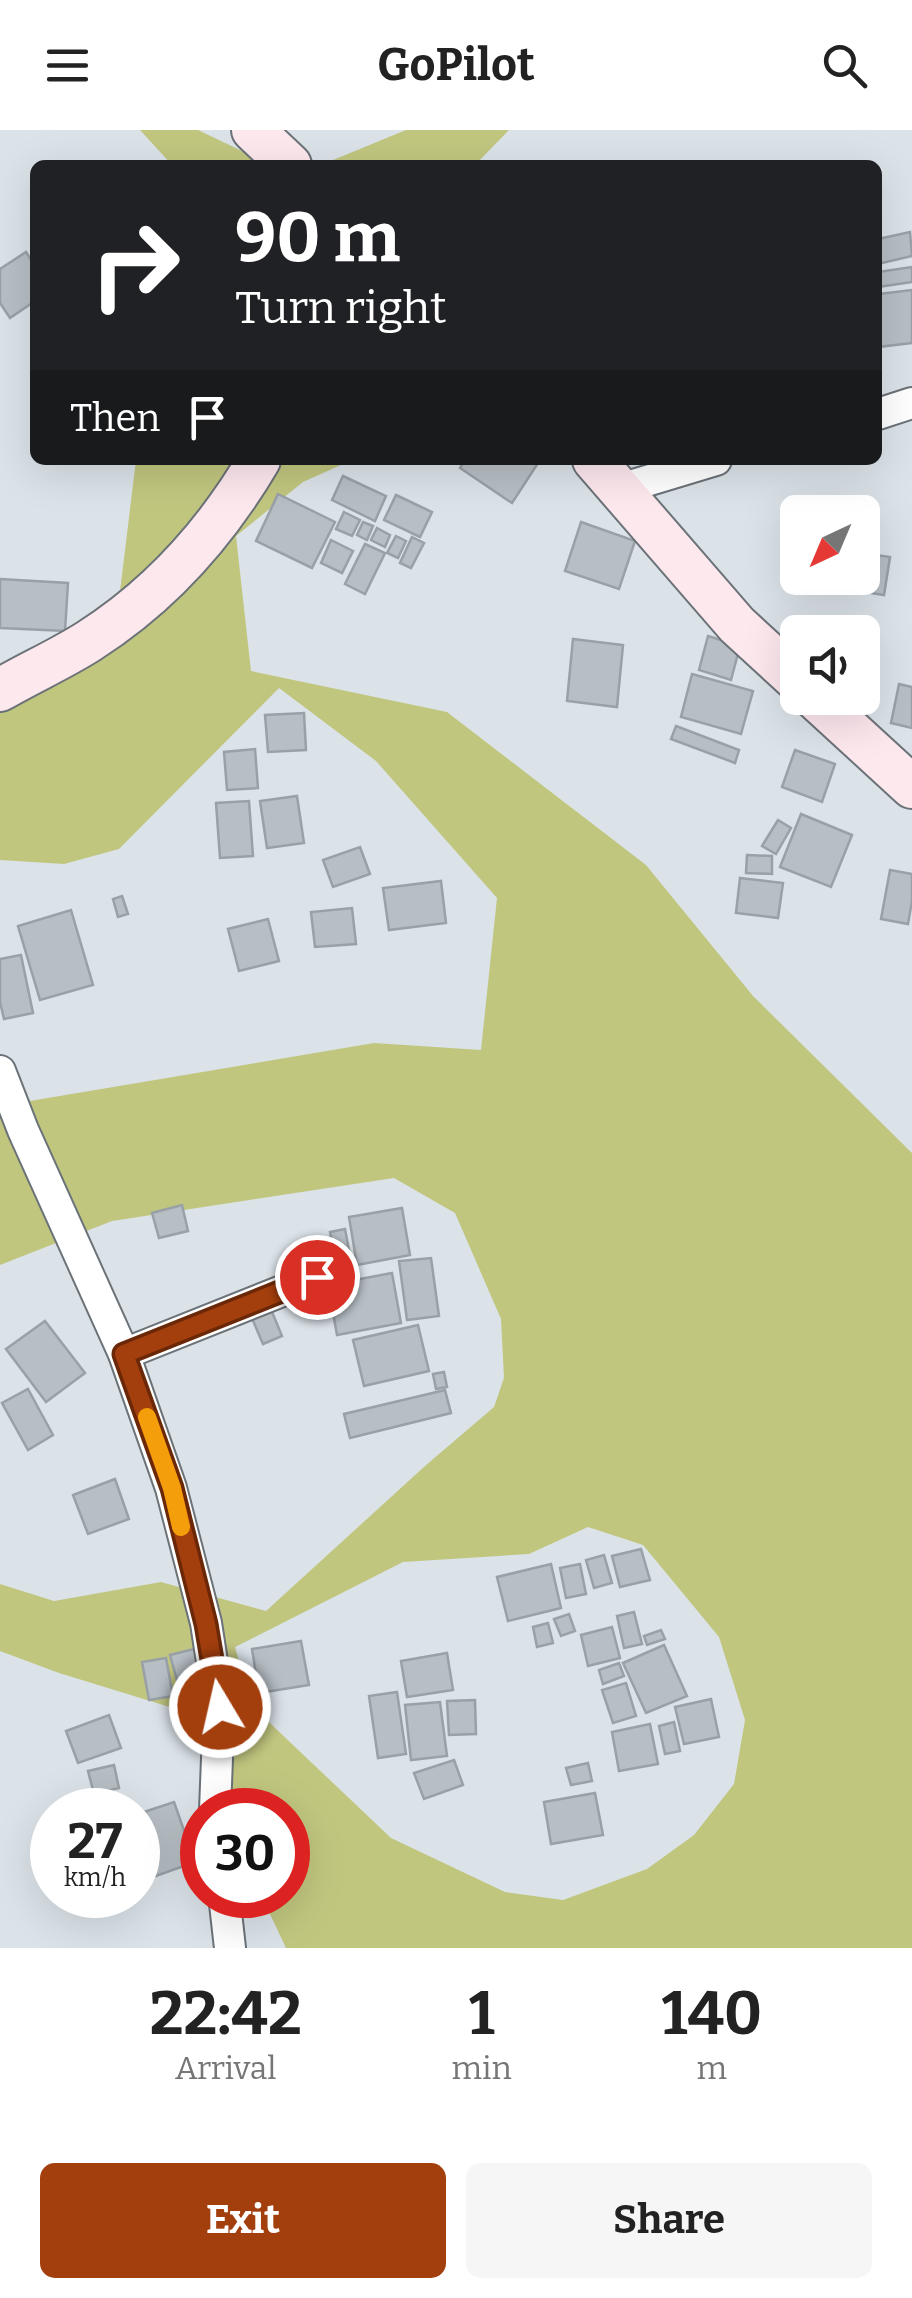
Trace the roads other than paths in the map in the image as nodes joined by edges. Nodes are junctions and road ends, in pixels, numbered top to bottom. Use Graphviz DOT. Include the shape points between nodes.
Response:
graph roads {
  1 [pos="253,130"];
  2 [pos="285,160"];
  3 [pos="912,403"];
  4 [pos="882,413"];
  5 [pos="255,465"];
  6 [pos="680,465"];
  7 [pos="607,475"];
  8 [pos="780,665"];
  9 [pos="0,690"];
  10 [pos="834,715"];
  11 [pos="912,787"];
  12 [pos="0,1071"];
  13 [pos="317,1277"];
  14 [pos="124,1354"];
  15 [pos="216,1788"];
  16 [pos="227,1918"];
  17 [pos="230,1948"];
  1 -- 2 [label="street"];
  3 -- 4 [label="street"];
  5 -- 9 [label="street" via="174,573 89,641"];
  6 -- 7 [label="street"];
  7 -- 8 [label="street"];
  10 -- 11 [label="street"];
  12 -- 14 [label="street"];
  13 -- 14 [label="street"];
  14 -- 15 [label="street" via="172,1488 206,1624 220,1707"];
  16 -- 17 [label="street"];
}
